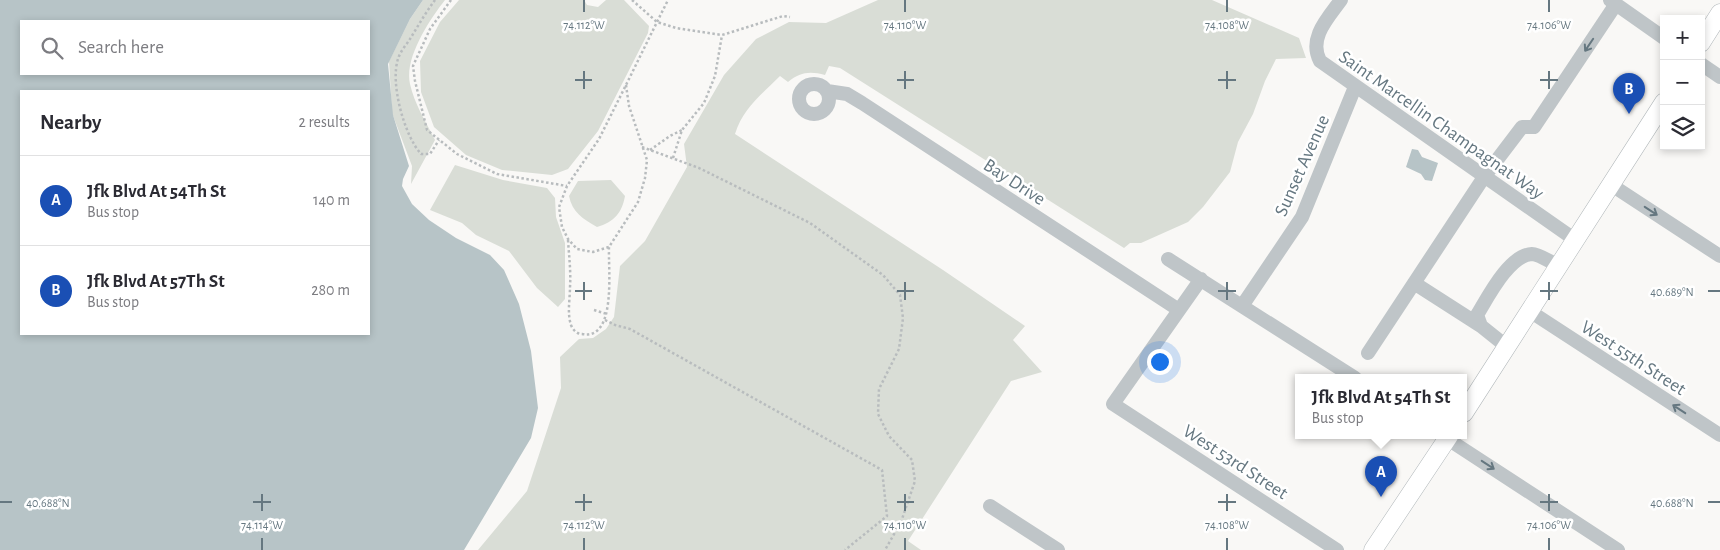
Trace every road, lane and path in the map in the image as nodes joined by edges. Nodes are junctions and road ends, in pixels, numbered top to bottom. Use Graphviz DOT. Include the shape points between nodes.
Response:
graph roads {
  1 [pos="435,0"];
  2 [pos="451,0"];
  3 [pos="632,0"];
  4 [pos="668,0"];
  5 [pos="1341,0"];
  6 [pos="1613,2"];
  7 [pos="1720,13"];
  8 [pos="790,17"];
  9 [pos="657,22"];
  10 [pos="722,35"];
  11 [pos="1660,35"];
  12 [pos="1705,37"];
  13 [pos="1705,67"];
  14 [pos="1720,76"];
  15 [pos="626,85"];
  16 [pos="1356,87"];
  17 [pos="827,92"];
  18 [pos="1662,105"];
  19 [pos="682,130"];
  20 [pos="440,140"];
  21 [pos="642,147"];
  22 [pos="650,150"];
  23 [pos="673,158"];
  24 [pos="1484,177"];
  25 [pos="1610,184"];
  26 [pos="567,186"];
  27 [pos="568,239"];
  28 [pos="1574,239"];
  29 [pos="609,247"];
  30 [pos="1720,256"];
  31 [pos="1168,259"];
  32 [pos="1557,265"];
  33 [pos="1200,279"];
  34 [pos="1414,283"];
  35 [pos="1242,306"];
  36 [pos="594,310"];
  37 [pos="1179,310"];
  38 [pos="1528,310"];
  39 [pos="607,314"];
  40 [pos="605,320"];
  41 [pos="1481,326"];
  42 [pos="1506,346"];
  43 [pos="1368,353"];
  44 [pos="1348,374"];
  45 [pos="1467,408"];
  46 [pos="1720,435"];
  47 [pos="1446,439"];
  48 [pos="1450,439"];
  49 [pos="990,506"];
  50 [pos="845,550"];
  51 [pos="885,550"];
  52 [pos="1058,550"];
  53 [pos="1337,550"];
  54 [pos="1373,550"];
  55 [pos="1618,550"];
  1 -- 20 [label="path" via="398,58 396,70 404,127 414,146 421,154 430,154"];
  2 -- 20 [label="path" via="430,29 413,66 427,130"];
  3 -- 9 [label="path"];
  4 -- 9 [label="path"];
  5 -- 16 [label="street, Saint Marcellin Champagnat Way" via="1320,29 1316,53 1324,64"];
  6 -- 11 [label="street"];
  6 -- 24 [label="street, one-way" via="1534,127 1522,127"];
  7 -- 12 [label="main road"];
  8 -- 10 [label="path" via="783,16"];
  9 -- 10 [label="path"];
  9 -- 15 [label="path"];
  10 -- 19 [label="path" via="715,76 704,103"];
  13 -- 14 [label="street"];
  15 -- 21 [label="path"];
  15 -- 26 [label="path" via="599,139"];
  16 -- 24 [label="street, Saint Marcellin Champagnat Way"];
  16 -- 35 [label="street, Sunset Avenue" via="1302,217"];
  17 -- 37 [label="street, Bay Drive" via="847,94 862,103"];
  18 -- 25 [label="main road"];
  19 -- 22 [label="path"];
  19 -- 23 [label="path"];
  20 -- 26 [label="path" via="457,154 497,174"];
  21 -- 22 [label="path"];
  21 -- 29 [label="path" via="647,160 638,202"];
  22 -- 23 [label="path"];
  23 -- 51 [label="path" via="810,223 882,275 900,295 903,318 899,350 879,389 878,414 889,436 912,460 914,480 902,522"];
  24 -- 28 [label="street, Saint Marcellin Champagnat Way"];
  24 -- 34 [label="street"];
  25 -- 28 [label="main road"];
  25 -- 30 [label="street, one-way"];
  26 -- 27 [label="path" via="559,207 562,227"];
  27 -- 29 [label="path" via="577,249 593,252"];
  27 -- 40 [label="path" via="571,326 578,334 588,336 598,332"];
  28 -- 32 [label="main road"];
  29 -- 39 [label="path"];
  31 -- 33 [label="street"];
  32 -- 38 [label="main road"];
  32 -- 41 [label="street" via="1533,254 1518,258 1477,315"];
  33 -- 35 [label="street"];
  33 -- 37 [label="street"];
  34 -- 41 [label="street"];
  34 -- 43 [label="street"];
  35 -- 44 [label="street"];
  36 -- 39 [label="path"];
  37 -- 53 [label="street, West 53rd Street" via="1113,404"];
  38 -- 42 [label="main road"];
  46 -- 38 [label="street, West 55th Street, one-way"];
  39 -- 40 [label="path"];
  40 -- 50 [label="path" via="630,329 882,470 887,516"];
  41 -- 42 [label="street"];
  42 -- 45 [label="main road"];
  47 -- 54 [label="main road"];
  48 -- 55 [label="street, one-way"];
  49 -- 52 [label="street"];
}
